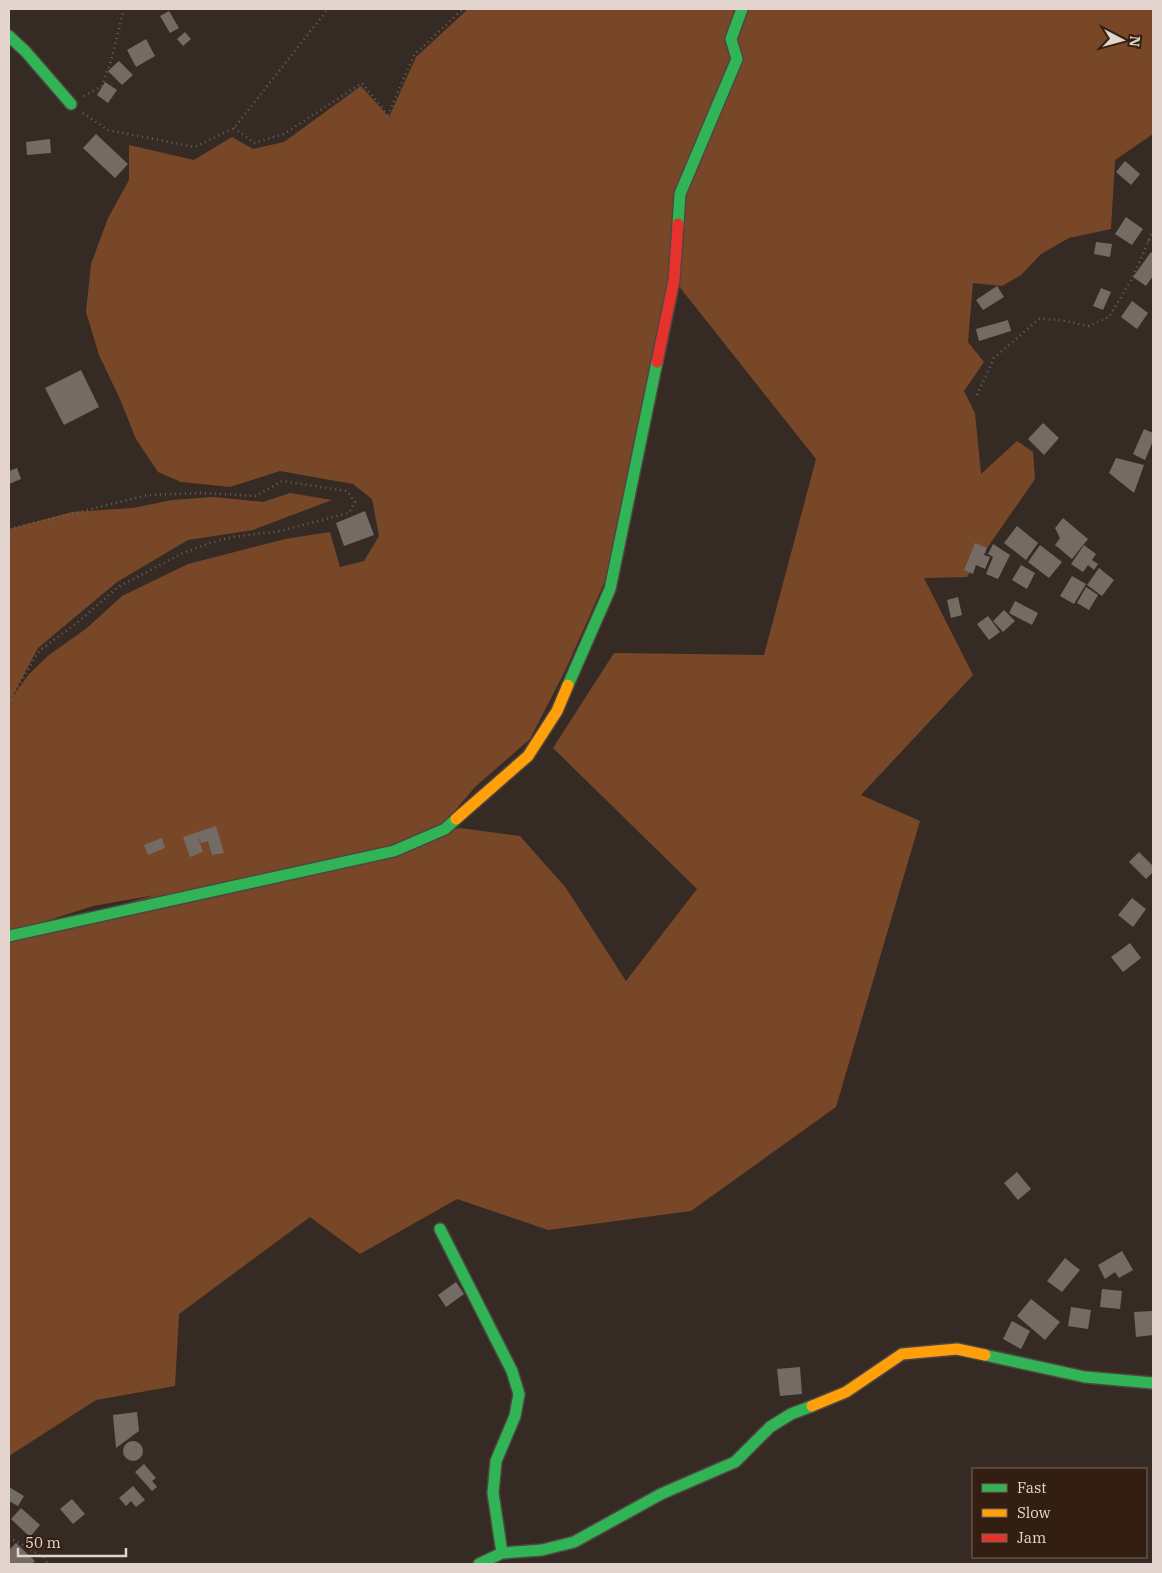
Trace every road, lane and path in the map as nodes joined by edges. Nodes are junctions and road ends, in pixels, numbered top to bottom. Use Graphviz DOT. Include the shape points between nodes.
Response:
graph roads {
  1 [pos="124,9"];
  2 [pos="328,9"];
  3 [pos="463,9"];
  4 [pos="742,9"];
  5 [pos="9,36"];
  6 [pos="71,104"];
  7 [pos="234,128"];
  8 [pos="1153,230"];
  9 [pos="1148,241"];
  10 [pos="1153,244"];
  11 [pos="977,395"];
  12 [pos="9,528"];
  13 [pos="9,702"];
  14 [pos="9,936"];
  15 [pos="440,1229"];
  16 [pos="1153,1383"];
  17 [pos="9,1537"];
  18 [pos="502,1554"];
  19 [pos="48,1564"];
  20 [pos="479,1564"];
  1 -- 6 [label="path" via="102,86"];
  2 -- 7 [label="path"];
  3 -- 7 [label="path" via="414,55 388,115 362,83 284,134 254,143"];
  4 -- 14 [label="street" via="731,39 737,60 680,194 674,280 610,589 557,712 528,756 445,829 394,851"];
  5 -- 6 [label="street"];
  6 -- 7 [label="path" via="108,130 195,147"];
  8 -- 9 [label="path"];
  9 -- 10 [label="path"];
  9 -- 11 [label="path" via="1109,317 1089,326 1039,319 994,358"];
  12 -- 13 [label="path" via="148,495 256,496 282,481 347,491 355,502 349,513 280,531 233,537 192,549 118,588 39,651"];
  15 -- 18 [label="street" via="512,1370 519,1394 515,1416 496,1461 493,1493"];
  16 -- 18 [label="street" via="1085,1377 958,1349 902,1354 846,1392 791,1414 770,1427 735,1462 661,1494 574,1542 542,1550"];
  17 -- 19 [label="path" via="44,1558"];
  18 -- 20 [label="street"];
}
